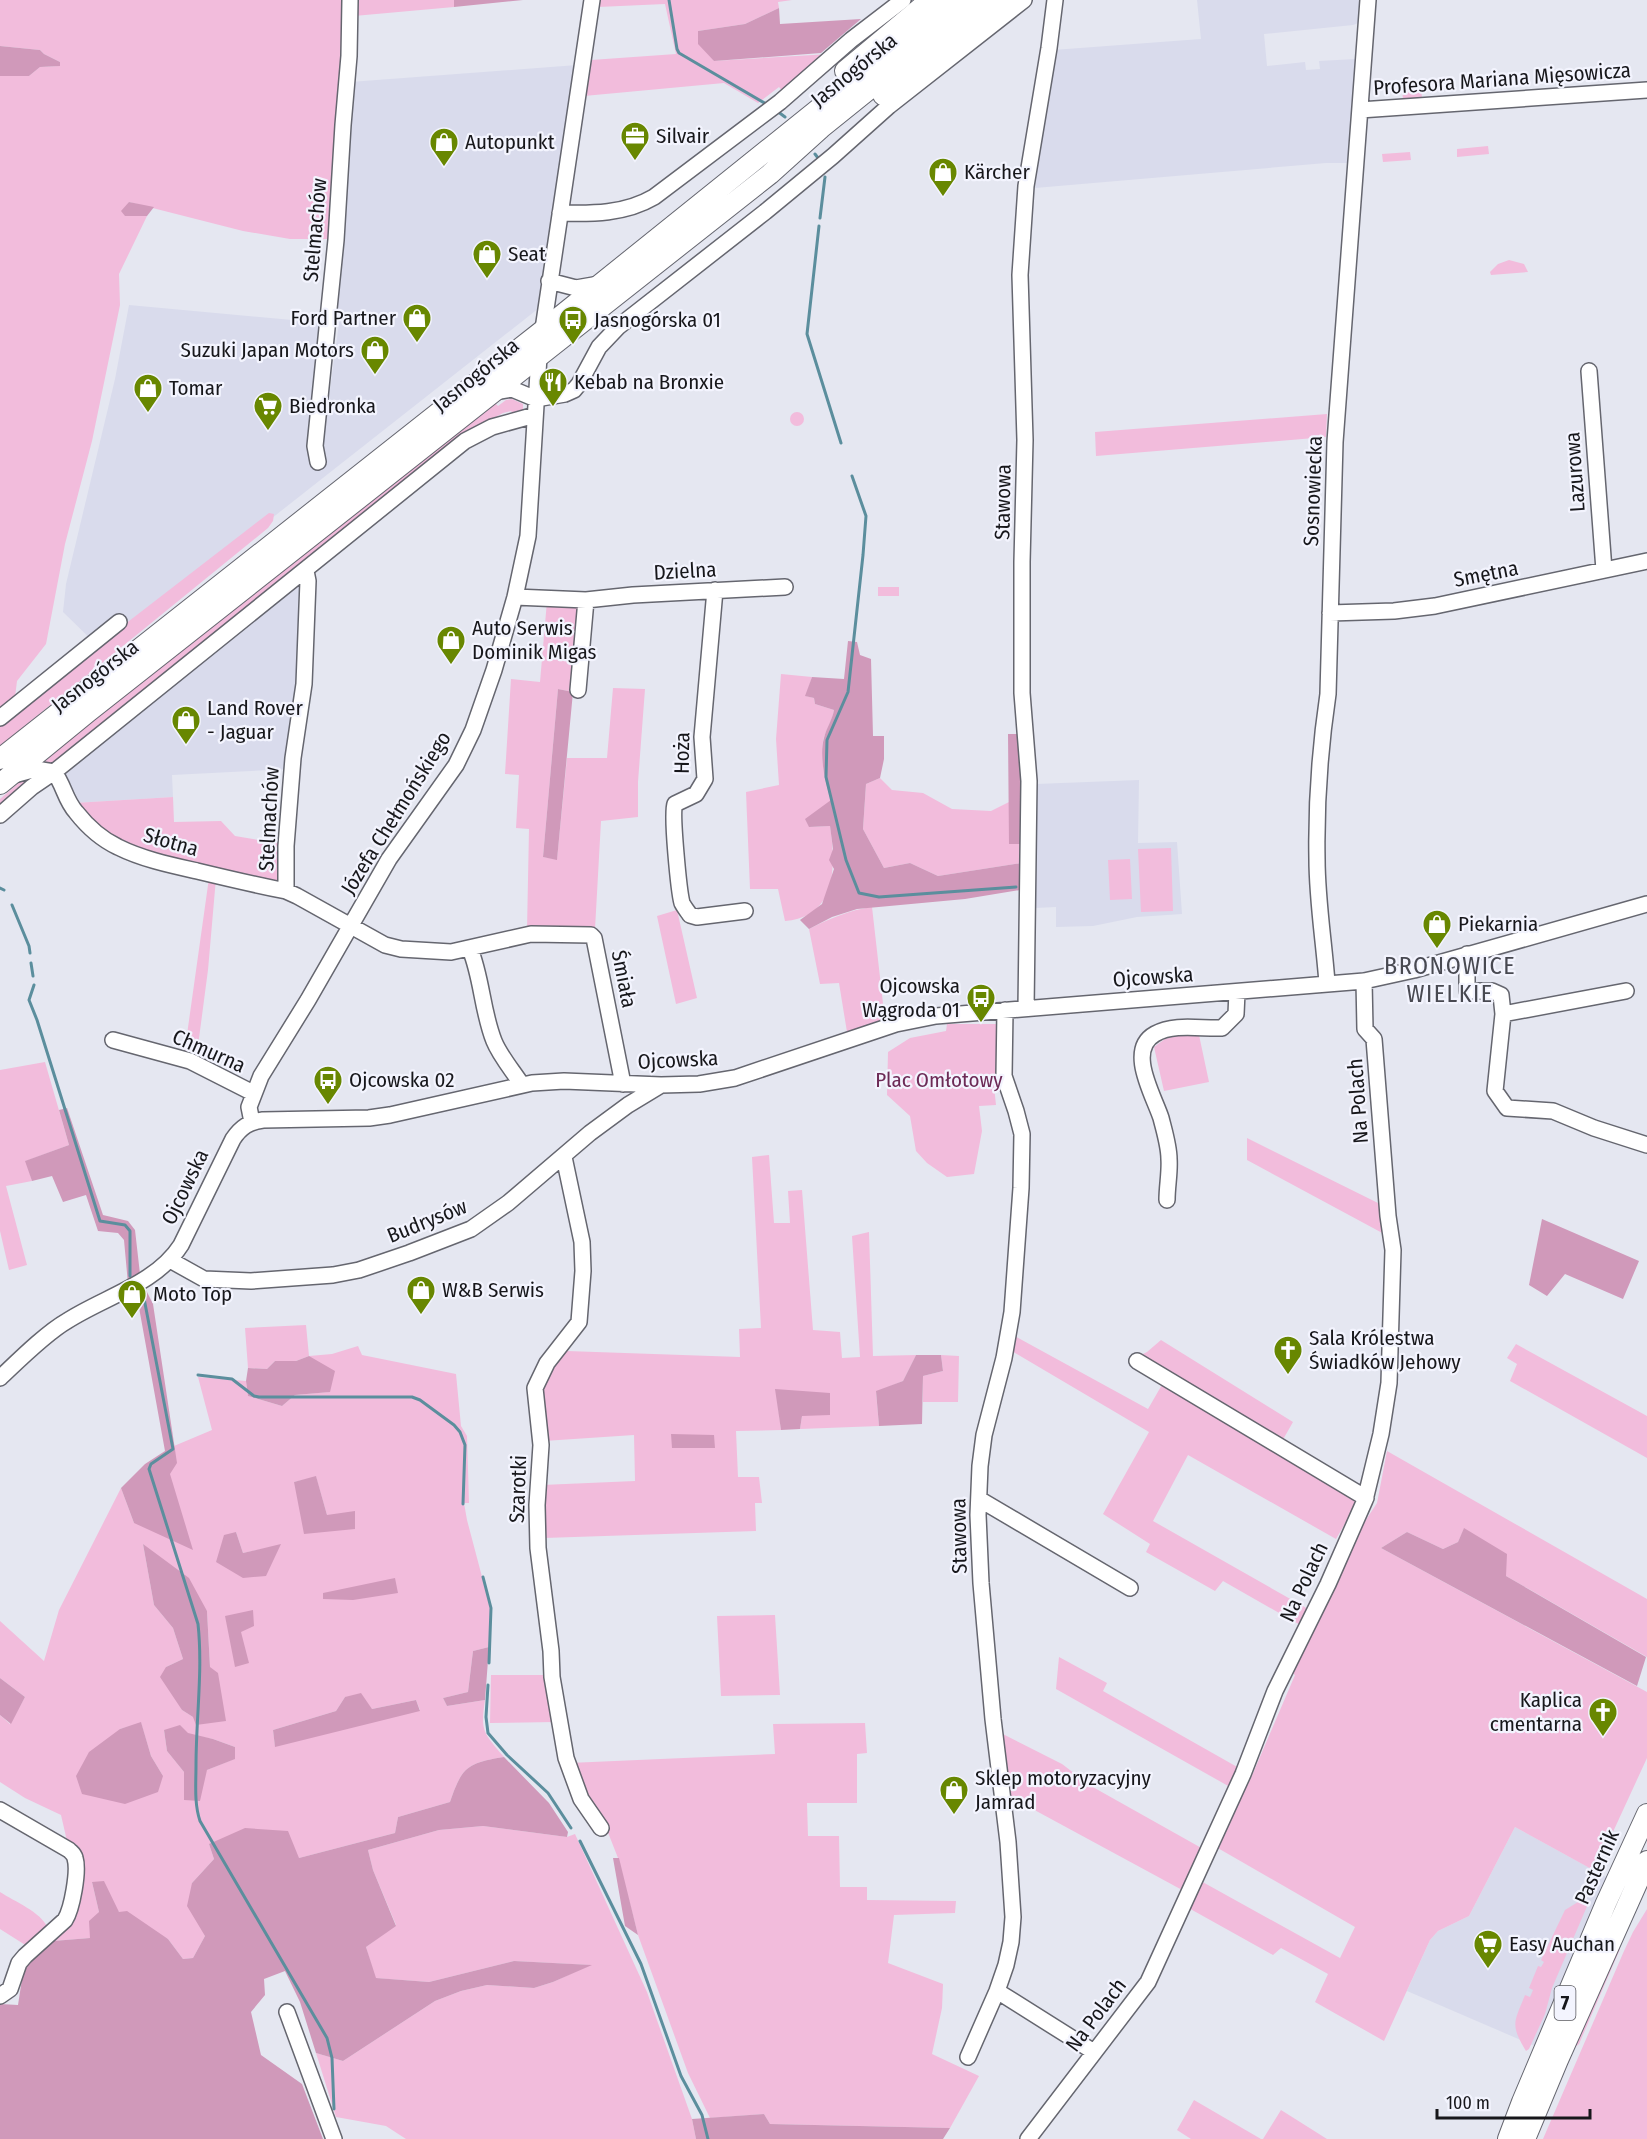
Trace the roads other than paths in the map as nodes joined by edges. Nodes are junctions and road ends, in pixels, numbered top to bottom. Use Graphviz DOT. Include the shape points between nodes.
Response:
graph roads {
  1 [pos="350,0"];
  2 [pos="592,0"];
  3 [pos="903,0"];
  4 [pos="930,0"];
  5 [pos="954,0"];
  6 [pos="980,0"];
  7 [pos="1004,0"];
  8 [pos="1024,0"];
  9 [pos="1055,0"];
  10 [pos="1368,0"];
  11 [pos="1647,90"];
  12 [pos="1360,110"];
  13 [pos="778,140"];
  14 [pos="792,157"];
  15 [pos="560,213"];
  16 [pos="549,281"];
  17 [pos="600,283"];
  18 [pos="542,331"];
  19 [pos="538,356"];
  20 [pos="1588,371"];
  21 [pos="493,392"];
  22 [pos="536,399"];
  23 [pos="535,415"];
  24 [pos="318,462"];
  25 [pos="1647,561"];
  26 [pos="1604,570"];
  27 [pos="306,571"];
  28 [pos="785,586"];
  29 [pos="716,590"];
  30 [pos="515,597"];
  31 [pos="586,600"];
  32 [pos="1330,614"];
  33 [pos="119,622"];
  34 [pos="578,690"];
  35 [pos="0,718"];
  36 [pos="54,772"];
  37 [pos="3,773"];
  38 [pos="0,815"];
  39 [pos="286,891"];
  40 [pos="1647,904"];
  41 [pos="745,911"];
  42 [pos="351,926"];
  43 [pos="470,949"];
  44 [pos="1467,954"];
  45 [pos="1364,981"];
  46 [pos="1327,983"];
  47 [pos="1626,990"];
  48 [pos="1237,992"];
  49 [pos="1026,1008"];
  50 [pos="1005,1010"];
  51 [pos="1503,1014"];
  52 [pos="113,1040"];
  53 [pos="623,1084"];
  54 [pos="522,1085"];
  55 [pos="661,1085"];
  56 [pos="253,1094"];
  57 [pos="252,1122"];
  58 [pos="1647,1145"];
  59 [pos="564,1157"];
  60 [pos="1167,1200"];
  61 [pos="170,1260"];
  62 [pos="1137,1361"];
  63 [pos="0,1378"];
  64 [pos="1366,1498"];
  65 [pos="979,1499"];
  66 [pos="1130,1588"];
  67 [pos="0,1810"];
  68 [pos="1647,1814"];
  69 [pos="601,1828"];
  70 [pos="1647,1861"];
  71 [pos="998,1991"];
  72 [pos="0,1996"];
  73 [pos="287,2012"];
  74 [pos="1094,2052"];
  75 [pos="968,2057"];
  76 [pos="1030,2138"];
  77 [pos="334,2139"];
  78 [pos="1508,2139"];
  79 [pos="1526,2139"];
  1 -- 24 [label="street, Stelmachów" via="336,240 315,446"];
  2 -- 15 [label="street, Józefa Chełmońskiego"];
  3 -- 15 [label="street" via="780,102 654,197 621,210"];
  4 -- 13 [label="main road" via="848,69"];
  5 -- 13 [label="main road, Jasnogórska"];
  6 -- 14 [label="main road, Jasnogórska" via="821,128"];
  7 -- 14 [label="main road" via="826,138"];
  8 -- 22 [label="street" via="618,327 599,346 574,390"];
  9 -- 49 [label="street, Stawowa" via="1026,186 1020,275 1025,440 1023,693 1029,781"];
  10 -- 12 [label="street, Sosnowiecka"];
  11 -- 12 [label="street, Profesora Mariana Mięsowicza"];
  12 -- 32 [label="street, Sosnowiecka" via="1335,442"];
  13 -- 17 [label="main road, Jasnogórska"];
  14 -- 19 [label="main road, Jasnogórska"];
  15 -- 16 [label="street, Józefa Chełmońskiego"];
  16 -- 17 [label="street" via="576,288"];
  16 -- 18 [label="street, Józefa Chełmońskiego"];
  17 -- 18 [label="main road, Jasnogórska"];
  18 -- 19 [label="street, Józefa Chełmońskiego"];
  18 -- 37 [label="main road, Jasnogórska"];
  19 -- 21 [label="main road, Jasnogórska"];
  19 -- 22 [label="street, Józefa Chełmońskiego"];
  20 -- 26 [label="street, Lazurowa"];
  21 -- 22 [label="street" via="512,389"];
  21 -- 37 [label="main road, Jasnogórska"];
  22 -- 23 [label="street, Józefa Chełmońskiego"];
  23 -- 27 [label="street" via="492,427 465,441"];
  23 -- 30 [label="street, Józefa Chełmońskiego" via="528,536"];
  25 -- 26 [label="street, Smętna"];
  26 -- 32 [label="street, Smętna" via="1435,606"];
  27 -- 36 [label="street"];
  27 -- 39 [label="street, Stelmachów" via="309,581 304,684 293,758"];
  28 -- 29 [label="street, Dzielna"];
  29 -- 31 [label="street, Dzielna"];
  29 -- 41 [label="street, Hoża" via="702,737 705,779 696,794 675,804 674,832 683,904 690,915"];
  30 -- 31 [label="street, Dzielna"];
  30 -- 42 [label="street, Józefa Chełmońskiego" via="473,730 456,765 389,859"];
  31 -- 34 [label="street"];
  32 -- 46 [label="street, Sosnowiecka" via="1317,860"];
  33 -- 35 [label="street"];
  36 -- 37 [label="street" via="36,769"];
  36 -- 38 [label="street"];
  36 -- 39 [label="street, Słotna" via="74,811 116,847 175,866"];
  39 -- 42 [label="street, Słotna"];
  40 -- 44 [label="street, Ojcowska"];
  42 -- 43 [label="street, Śmiała" via="401,949"];
  42 -- 56 [label="street, Józefa Chełmońskiego"];
  43 -- 53 [label="street, Śmiała" via="531,934 591,935"];
  43 -- 54 [label="street" via="495,1044"];
  44 -- 45 [label="street, Ojcowska"];
  44 -- 51 [label="street" via="1467,992 1492,991 1501,995"];
  45 -- 46 [label="street, Ojcowska"];
  45 -- 64 [label="street, Na Polach" via="1365,1029 1374,1039 1393,1250 1389,1383"];
  46 -- 48 [label="street, Ojcowska"];
  47 -- 51 [label="street"];
  48 -- 49 [label="street, Ojcowska"];
  48 -- 60 [label="street" via="1236,1014 1222,1028 1171,1028 1153,1035 1143,1047 1141,1059 1161,1118 1169,1158"];
  49 -- 50 [label="street, Ojcowska"];
  50 -- 55 [label="street, Ojcowska" via="912,1020 735,1078"];
  50 -- 65 [label="street, Stawowa" via="1004,1076 1022,1134 1021,1188 1012,1312 984,1435"];
  51 -- 58 [label="street" via="1495,1091 1506,1108 1553,1111"];
  52 -- 56 [label="street, Chmurna" via="190,1061"];
  53 -- 54 [label="street, Ojcowska" via="564,1081"];
  53 -- 55 [label="street, Ojcowska"];
  54 -- 57 [label="street, Ojcowska" via="369,1118"];
  55 -- 59 [label="street, Budrysów" via="590,1133"];
  56 -- 57 [label="street, Józefa Chełmońskiego" via="249,1111"];
  57 -- 61 [label="street, Ojcowska" via="233,1139"];
  59 -- 61 [label="street, Budrysów" via="471,1229 359,1270 227,1282 204,1279"];
  59 -- 69 [label="street, Szarotki" via="582,1242 583,1271 579,1322 547,1363 535,1388 541,1444 538,1548 552,1677 566,1758 581,1799"];
  61 -- 63 [label="street, Ojcowska" via="138,1283 65,1322"];
  62 -- 64 [label="street"];
  64 -- 74 [label="street, Na Polach" via="1275,1691 1243,1774 1148,1982"];
  65 -- 66 [label="street"];
  65 -- 71 [label="street, Stawowa" via="981,1583 1013,1914 1011,1942"];
  67 -- 72 [label="street" via="74,1855 75,1880 70,1913 19,1963 10,1989"];
  68 -- 78 [label="main road, Pasternik / 7"];
  70 -- 79 [label="main road, Pasternik / 7"];
  71 -- 74 [label="street"];
  71 -- 75 [label="street, Stawowa"];
  73 -- 77 [label="street"];
  74 -- 76 [label="street, Na Polach"];
}
